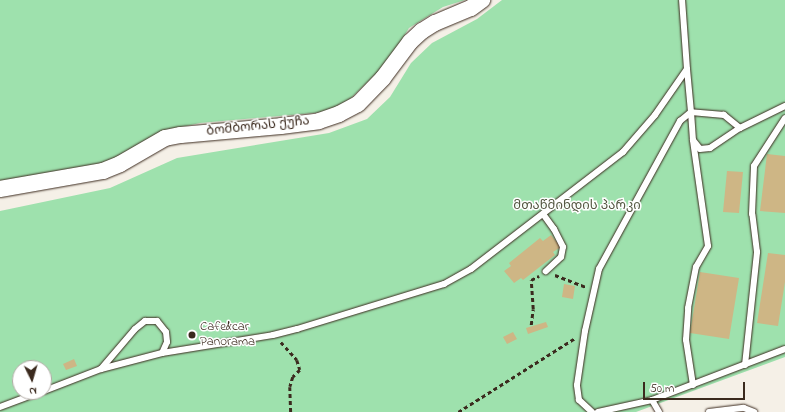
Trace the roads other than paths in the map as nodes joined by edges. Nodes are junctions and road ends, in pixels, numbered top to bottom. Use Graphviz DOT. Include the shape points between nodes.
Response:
graph roads {
  1 [pos="482,0"];
  2 [pos="682,0"];
  3 [pos="687,69"];
  4 [pos="785,106"];
  5 [pos="691,112"];
  6 [pos="785,118"];
  7 [pos="740,128"];
  8 [pos="692,140"];
  9 [pos="0,189"];
  10 [pos="543,214"];
  11 [pos="546,271"];
  12 [pos="785,349"];
  13 [pos="162,353"];
  14 [pos="745,365"];
  15 [pos="101,369"];
  16 [pos="692,385"];
  17 [pos="52,387"];
  18 [pos="19,400"];
  19 [pos="652,400"];
  20 [pos="0,407"];
  21 [pos="592,412"];
  22 [pos="598,412"];
  23 [pos="659,412"];
  24 [pos="709,412"];
  25 [pos="754,412"];
  1 -- 9 [label="street, ბომბორას ქუჩა" via="471,8 422,31 363,99 339,114 319,121 164,138 104,171"];
  2 -- 3 [label="lane"];
  3 -- 5 [label="lane"];
  3 -- 10 [label="lane" via="656,115 623,152"];
  4 -- 7 [label="lane"];
  5 -- 7 [label="lane" via="724,115"];
  5 -- 8 [label="lane"];
  5 -- 21 [label="lane" via="680,121 598,269 577,385 579,400"];
  6 -- 14 [label="lane" via="754,166 752,214 757,252"];
  7 -- 8 [label="lane" via="710,148 700,149"];
  8 -- 16 [label="lane" via="708,246 696,267 688,308 686,340"];
  10 -- 11 [label="lane" via="563,247 561,257"];
  10 -- 13 [label="lane" via="471,269 444,284 273,335"];
  12 -- 14 [label="lane"];
  13 -- 15 [label="lane"];
  13 -- 15 [label="lane" via="167,342 166,332 157,321 144,321"];
  14 -- 16 [label="lane"];
  15 -- 17 [label="lane"];
  16 -- 19 [label="lane"];
  18 -- 20 [label="lane"];
  19 -- 22 [label="lane"];
  19 -- 23 [label="lane"];
  24 -- 25 [label="lane" via="744,408"];
}
